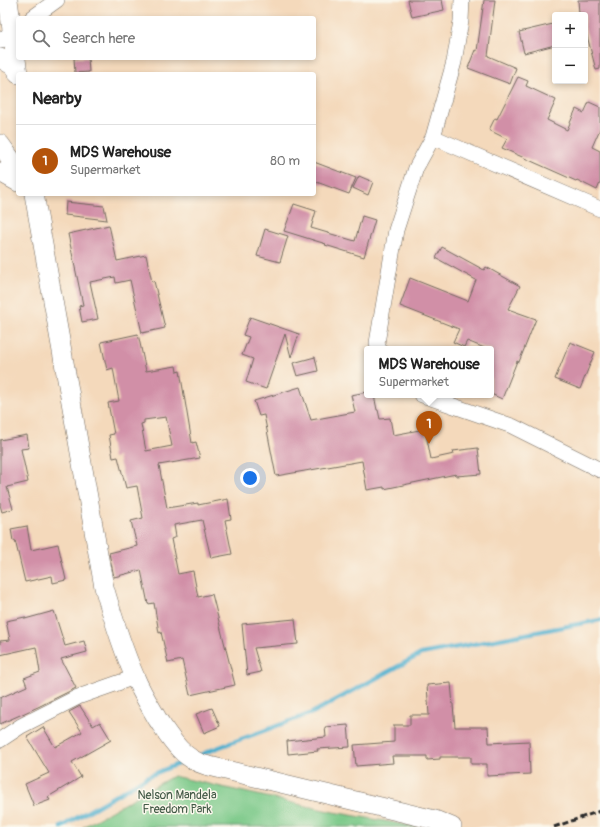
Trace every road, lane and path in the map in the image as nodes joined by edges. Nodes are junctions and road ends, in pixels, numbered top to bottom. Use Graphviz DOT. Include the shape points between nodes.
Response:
graph roads {
  1 [pos="8,0"];
  2 [pos="57,0"];
  3 [pos="462,0"];
  4 [pos="35,16"];
  5 [pos="10,33"];
  6 [pos="0,58"];
  7 [pos="18,71"];
  8 [pos="433,137"];
  9 [pos="0,144"];
  10 [pos="16,166"];
  11 [pos="0,172"];
  12 [pos="16,181"];
  13 [pos="34,196"];
  14 [pos="600,209"];
  15 [pos="378,346"];
  16 [pos="431,398"];
  17 [pos="600,470"];
  18 [pos="135,677"];
  19 [pos="0,740"];
  20 [pos="443,825"];
  1 -- 5 [label="main road"];
  2 -- 4 [label="street"];
  3 -- 8 [label="street" via="454,62"];
  5 -- 7 [label="main road"];
  6 -- 7 [label="main road"];
  8 -- 14 [label="street"];
  8 -- 15 [label="street" via="416,168 396,230"];
  9 -- 10 [label="main road"];
  11 -- 12 [label="main road"];
  13 -- 18 [label="main road" via="104,588 116,629"];
  16 -- 17 [label="street" via="512,426"];
  18 -- 19 [label="street" via="78,697 21,726"];
  18 -- 20 [label="main road" via="149,706 172,741 183,753 201,764"];
}
